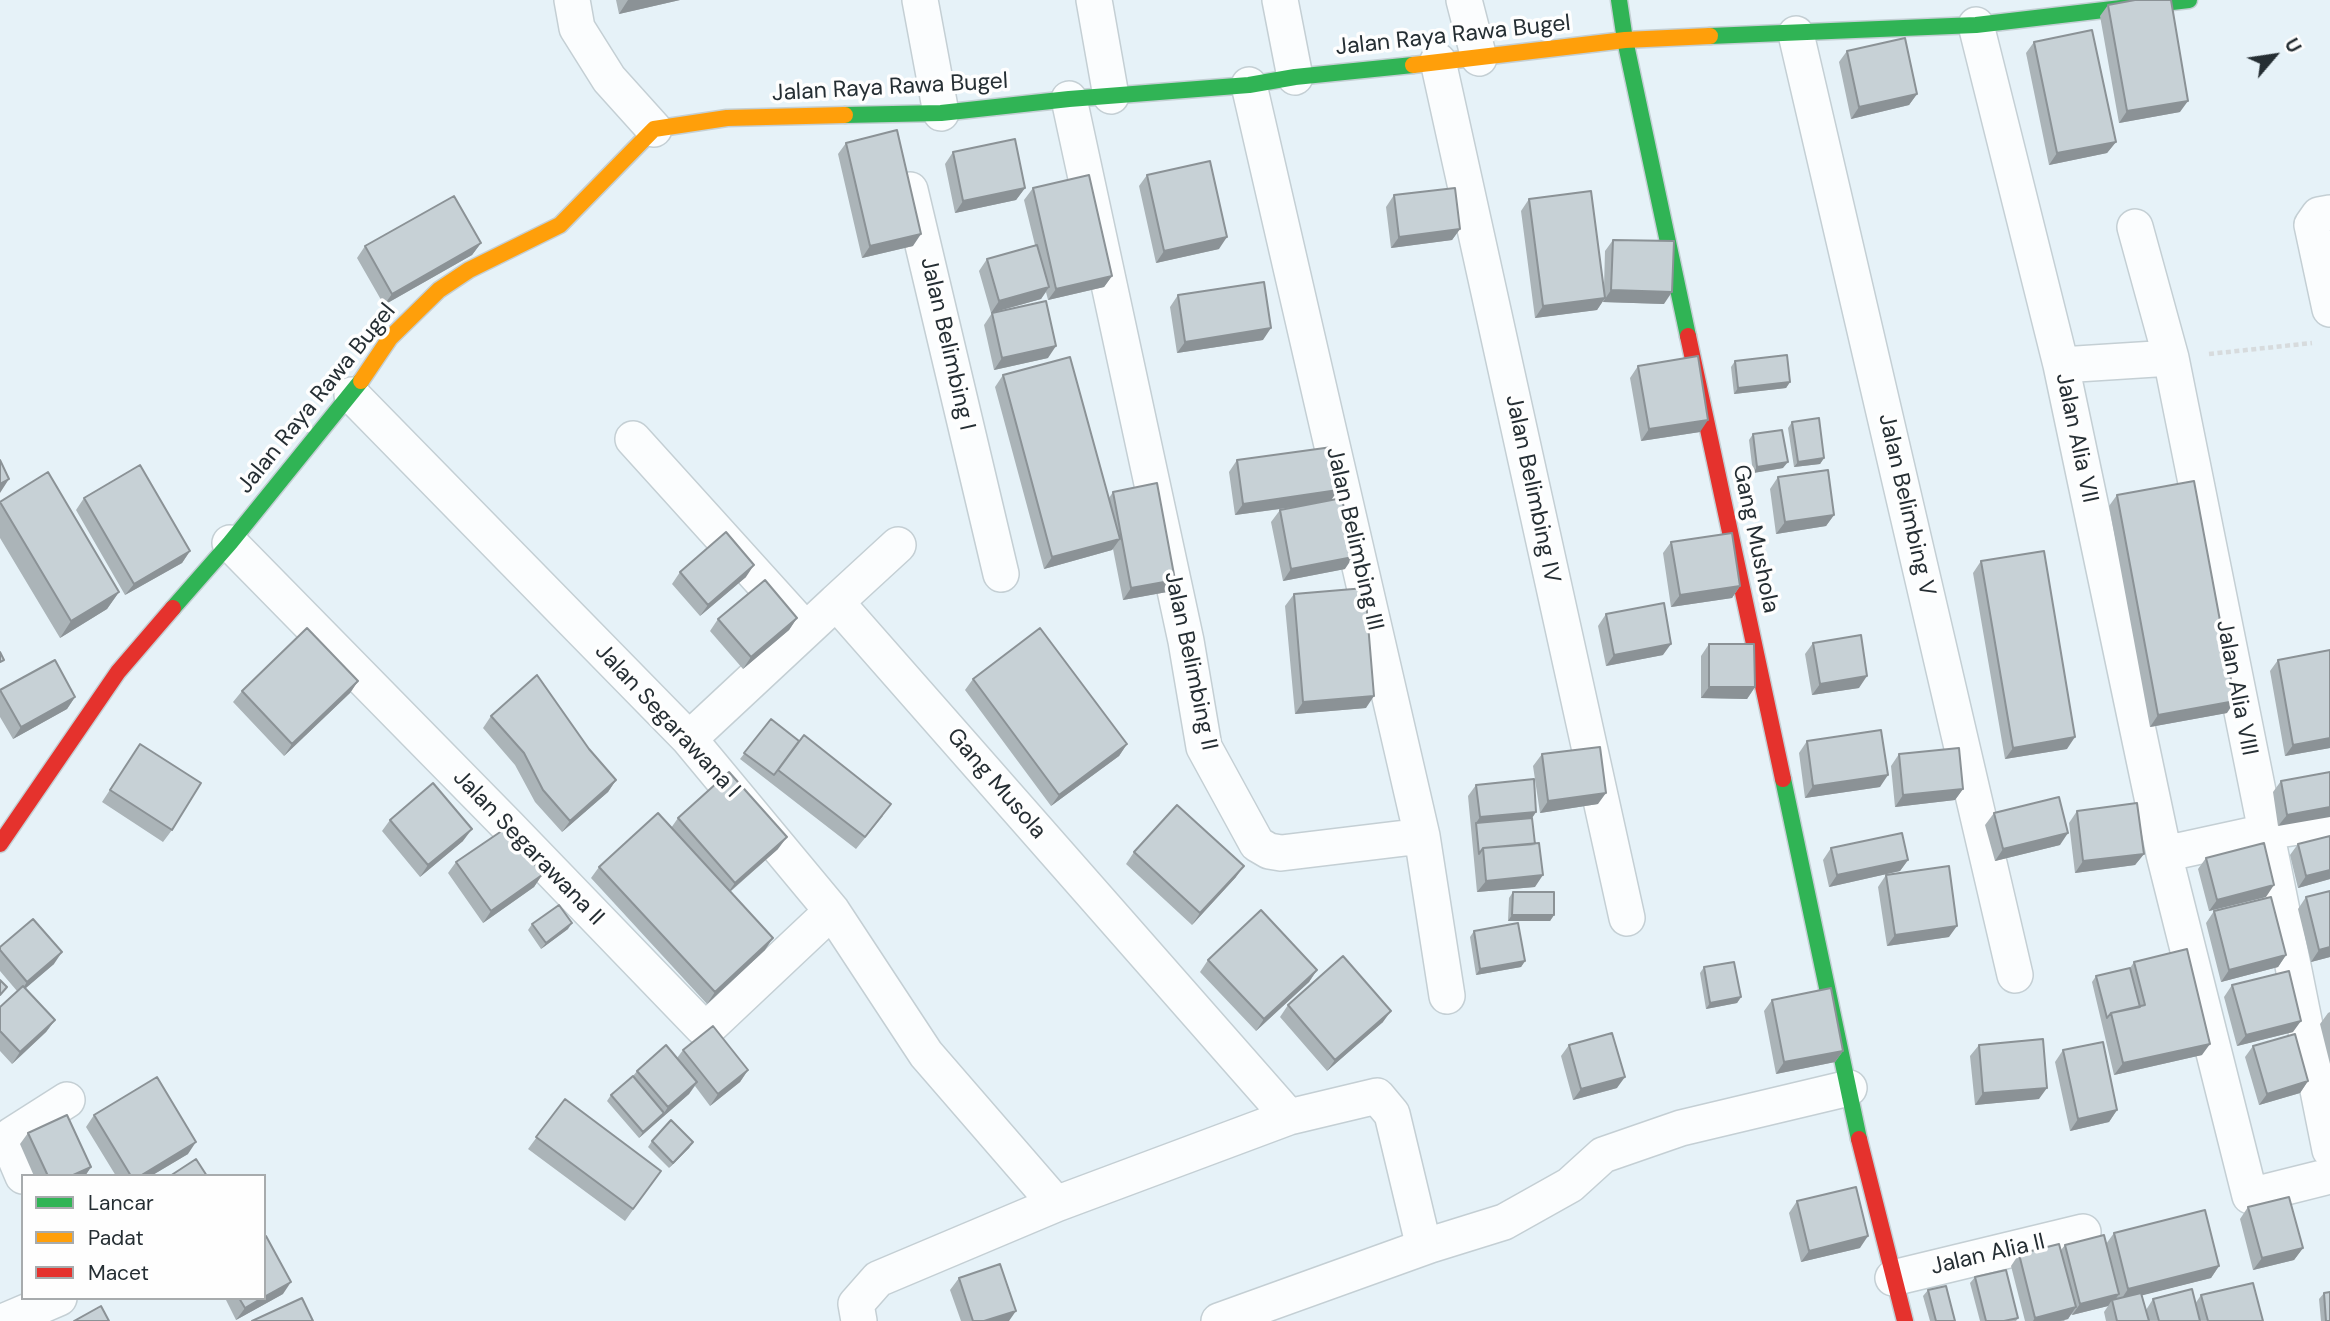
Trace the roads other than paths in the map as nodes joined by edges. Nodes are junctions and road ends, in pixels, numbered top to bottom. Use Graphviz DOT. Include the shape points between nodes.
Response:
graph roads {
  1 [pos="572,0"];
  2 [pos="920,0"];
  3 [pos="1094,0"];
  4 [pos="1280,0"];
  5 [pos="1464,0"];
  6 [pos="1619,0"];
  7 [pos="2189,0"];
  8 [pos="1976,25"];
  9 [pos="1796,34"];
  10 [pos="1625,40"];
  11 [pos="1479,58"];
  12 [pos="1438,61"];
  13 [pos="1295,77"];
  14 [pos="1249,85"];
  15 [pos="1111,96"];
  16 [pos="1069,99"];
  17 [pos="941,113"];
  18 [pos="654,129"];
  19 [pos="898,137"];
  20 [pos="2330,212"];
  21 [pos="2134,227"];
  22 [pos="2330,309"];
  23 [pos="2171,358"];
  24 [pos="2060,365"];
  25 [pos="352,395"];
  26 [pos="633,439"];
  27 [pos="230,543"];
  28 [pos="898,545"];
  29 [pos="1001,574"];
  30 [pos="836,602"];
  31 [pos="806,631"];
  32 [pos="689,739"];
  33 [pos="2330,822"];
  34 [pos="2265,832"];
  35 [pos="1422,836"];
  36 [pos="0,844"];
  37 [pos="2164,854"];
  38 [pos="832,911"];
  39 [pos="1627,918"];
  40 [pos="2015,975"];
  41 [pos="1447,996"];
  42 [pos="1849,1088"];
  43 [pos="68,1100"];
  44 [pos="1289,1117"];
  45 [pos="2330,1150"];
  46 [pos="22,1174"];
  47 [pos="2330,1176"];
  48 [pos="1056,1204"];
  49 [pos="2082,1233"];
  50 [pos="1430,1245"];
  51 [pos="1893,1278"];
  52 [pos="54,1300"];
  53 [pos="5,1321"];
  54 [pos="859,1321"];
  55 [pos="1219,1321"];
  56 [pos="1905,1321"];
  1 -- 18 [label="street" via="576,28 609,79"];
  2 -- 17 [label="street"];
  3 -- 15 [label="street"];
  4 -- 13 [label="street"];
  5 -- 11 [label="street"];
  6 -- 10 [label="street, Gang Mushola"];
  7 -- 8 [label="street, Jalan Raya Rawa Bugel"];
  8 -- 9 [label="street, Jalan Raya Rawa Bugel"];
  8 -- 24 [label="street, Jalan Alia VII"];
  9 -- 10 [label="street, Jalan Raya Rawa Bugel"];
  9 -- 40 [label="street, Jalan Belimbing V"];
  10 -- 11 [label="street, Jalan Raya Rawa Bugel"];
  10 -- 42 [label="street, Gang Mushola"];
  11 -- 12 [label="street, Jalan Raya Rawa Bugel"];
  12 -- 13 [label="street, Jalan Raya Rawa Bugel"];
  12 -- 39 [label="street, Jalan Belimbing IV"];
  13 -- 14 [label="street, Jalan Raya Rawa Bugel"];
  14 -- 15 [label="street, Jalan Raya Rawa Bugel"];
  14 -- 35 [label="street, Jalan Belimbing III"];
  15 -- 16 [label="street, Jalan Raya Rawa Bugel"];
  16 -- 17 [label="street, Jalan Raya Rawa Bugel"];
  16 -- 35 [label="street, Jalan Belimbing II" via="1186,640 1203,747 1257,844 1269,851"];
  17 -- 19 [label="street, Jalan Raya Rawa Bugel"];
  18 -- 19 [label="street, Jalan Raya Rawa Bugel" via="727,118"];
  18 -- 25 [label="street, Jalan Raya Rawa Bugel" via="560,225 439,290 390,338"];
  19 -- 29 [label="street, Jalan Belimbing I"];
  20 -- 22 [label="street" via="2319,215 2312,225"];
  21 -- 23 [label="street, Jalan Alia VIII"];
  23 -- 24 [label="street"];
  23 -- 34 [label="street, Jalan Alia VIII"];
  24 -- 37 [label="street, Jalan Alia VII"];
  25 -- 27 [label="street, Jalan Raya Rawa Bugel"];
  25 -- 32 [label="street, Jalan Segarawana I"];
  26 -- 31 [label="street"];
  27 -- 36 [label="street, Jalan Raya Rawa Bugel" via="118,672"];
  27 -- 38 [label="street, Jalan Segarawana II" via="702,1027 711,1025"];
  28 -- 30 [label="street"];
  30 -- 31 [label="street"];
  30 -- 44 [label="street, Gang Musola"];
  31 -- 32 [label="street"];
  32 -- 38 [label="street, Jalan Segarawana I"];
  33 -- 34 [label="street"];
  34 -- 37 [label="street"];
  34 -- 45 [label="street, Jalan Alia VIII"];
  35 -- 41 [label="street, Jalan Belimbing III"];
  37 -- 47 [label="street, Jalan Alia VII" via="2250,1196"];
  38 -- 48 [label="street, Jalan Segarawana I" via="926,1054"];
  42 -- 50 [label="street" via="1681,1128 1603,1155 1570,1185 1516,1216"];
  42 -- 51 [label="street, Gang Mushola"];
  43 -- 46 [label="street" via="8,1141"];
  44 -- 48 [label="street"];
  44 -- 50 [label="street" via="1377,1096 1392,1114 1421,1234"];
  48 -- 54 [label="street" via="877,1279 856,1304"];
  49 -- 51 [label="street, Jalan Alia II"];
  50 -- 55 [label="street"];
  51 -- 56 [label="street, Gang Mushola"];
  52 -- 53 [label="street"];
}
